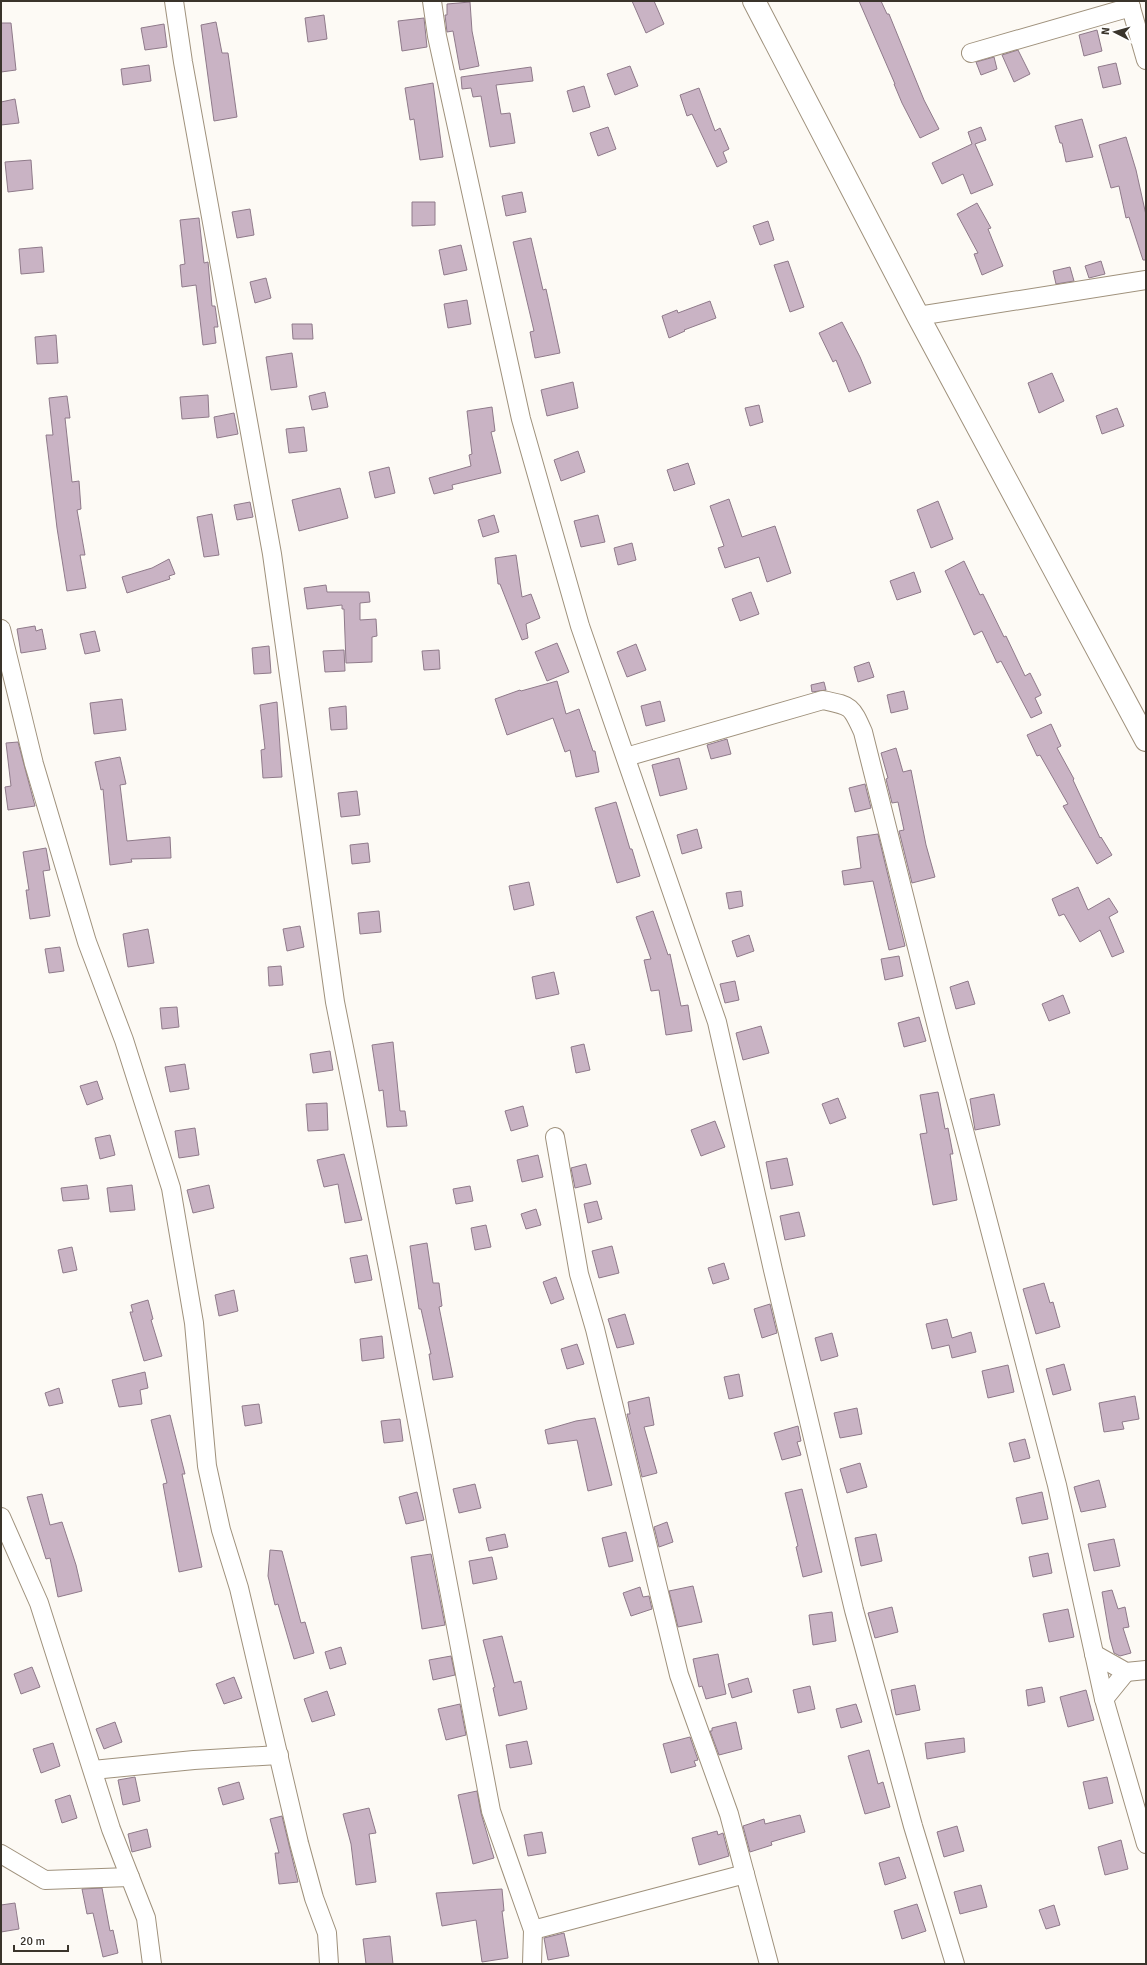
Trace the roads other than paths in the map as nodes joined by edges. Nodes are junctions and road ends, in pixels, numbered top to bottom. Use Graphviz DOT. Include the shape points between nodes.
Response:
graph roads {
  1 [pos="174,1"];
  2 [pos="432,1"];
  3 [pos="754,1"];
  4 [pos="1130,4"];
  5 [pos="971,53"];
  6 [pos="1146,60"];
  7 [pos="1146,280"];
  8 [pos="918,316"];
  9 [pos="1,629"];
  10 [pos="1146,740"];
  11 [pos="626,757"];
  12 [pos="555,1137"];
  13 [pos="1,1517"];
  14 [pos="1094,1654"];
  15 [pos="1146,1670"];
  16 [pos="1126,1672"];
  17 [pos="1104,1700"];
  18 [pos="279,1755"];
  19 [pos="92,1770"];
  20 [pos="1146,1844"];
  21 [pos="1,1854"];
  22 [pos="745,1874"];
  23 [pos="130,1877"];
  24 [pos="533,1930"];
  25 [pos="152,1964"];
  26 [pos="328,1964"];
  27 [pos="532,1964"];
  28 [pos="769,1964"];
  29 [pos="955,1964"];
  1 -- 24 [label="street" via="272,554 335,1002 491,1811"];
  2 -- 11 [label="street" via="438,44 521,419 580,626"];
  3 -- 8 [label="main road"];
  4 -- 5 [label="street"];
  4 -- 6 [label="street"];
  7 -- 8 [label="street"];
  8 -- 10 [label="main road"];
  9 -- 18 [label="street" via="34,764 85,934 124,1040 171,1188 194,1323 206,1466"];
  11 -- 14 [label="street" via="823,700 854,711 863,732 1057,1485"];
  11 -- 29 [label="street" via="717,1022 772,1270 854,1610 913,1826"];
  12 -- 22 [label="street" via="579,1274 595,1329 679,1674 729,1814"];
  13 -- 19 [label="street" via="39,1603"];
  14 -- 16 [label="street"];
  14 -- 17 [label="street"];
  15 -- 16 [label="street"];
  16 -- 17 [label="street"];
  17 -- 20 [label="street"];
  18 -- 19 [label="street"];
  18 -- 26 [label="street" via="312,1891 328,1933"];
  19 -- 23 [label="street" via="111,1830"];
  21 -- 23 [label="street" via="45,1880"];
  22 -- 24 [label="street"];
  22 -- 28 [label="street"];
  23 -- 25 [label="street" via="146,1918"];
  24 -- 27 [label="street"];
}
